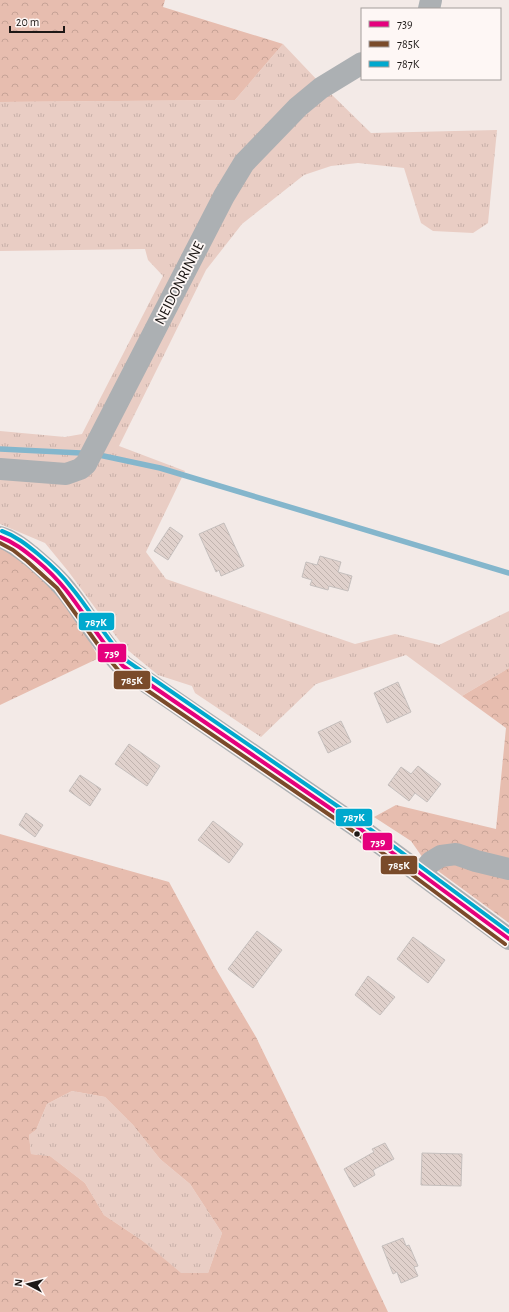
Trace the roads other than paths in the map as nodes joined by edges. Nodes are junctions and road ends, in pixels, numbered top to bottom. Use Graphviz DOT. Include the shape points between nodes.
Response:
graph roads {
  1 [pos="361,64"];
  2 [pos="0,469"];
  3 [pos="0,537"];
  4 [pos="509,869"];
  5 [pos="421,873"];
  6 [pos="509,939"];
  1 -- 2 [label="street, NEIDONRINNE" via="321,88 298,107 244,163 224,196 86,464 66,474"];
  3 -- 5 [label="street" via="21,548 46,568 70,594 90,626 123,666"];
  4 -- 5 [label="street" via="456,854 441,856"];
  5 -- 6 [label="street"];
}
